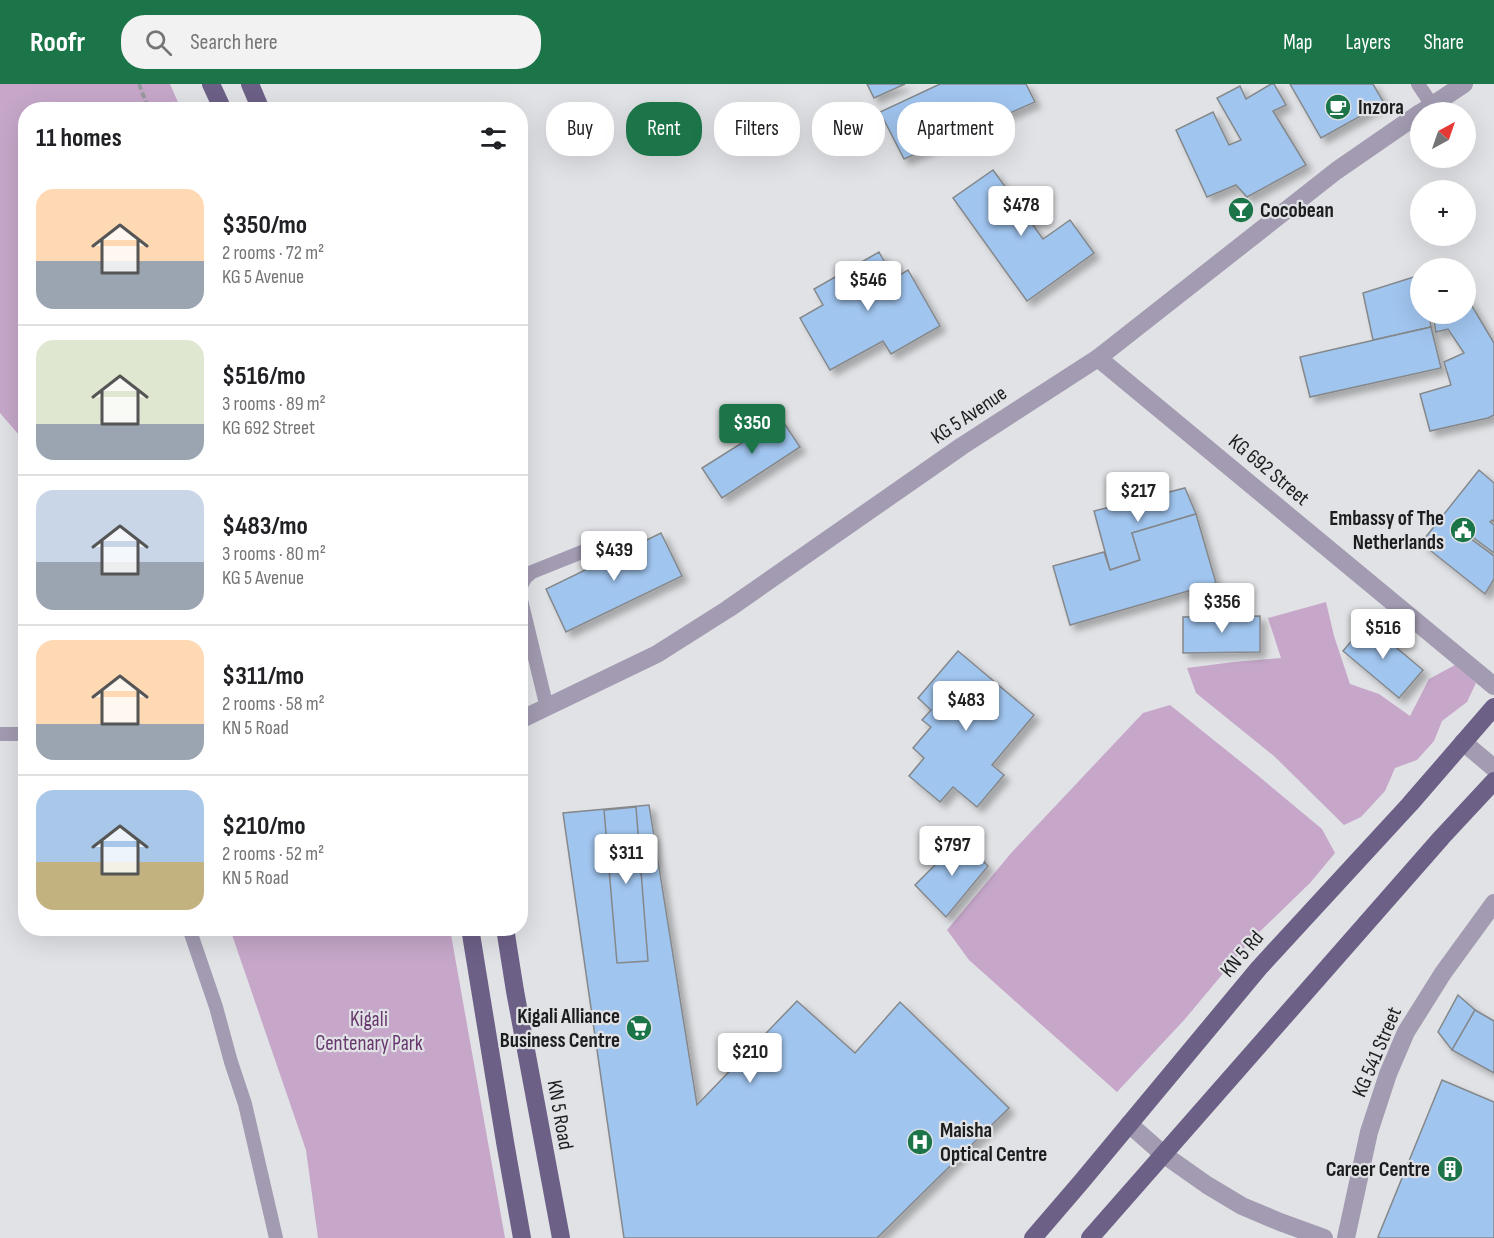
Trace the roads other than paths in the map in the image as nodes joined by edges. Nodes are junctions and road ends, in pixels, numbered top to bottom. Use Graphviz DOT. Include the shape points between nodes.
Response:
graph roads {
  1 [pos="211,84"];
  2 [pos="250,84"];
  3 [pos="1418,84"];
  4 [pos="1464,84"];
  5 [pos="219,102"];
  6 [pos="258,102"];
  7 [pos="1423,102"];
  8 [pos="1437,102"];
  9 [pos="1410,120"];
  10 [pos="1098,358"];
  11 [pos="587,550"];
  12 [pos="528,575"];
  13 [pos="528,629"];
  14 [pos="1494,686"];
  15 [pos="1494,707"];
  16 [pos="547,708"];
  17 [pos="528,716"];
  18 [pos="0,734"];
  19 [pos="18,734"];
  20 [pos="1464,742"];
  21 [pos="1494,768"];
  22 [pos="1494,781"];
  23 [pos="1494,903"];
  24 [pos="192,936"];
  25 [pos="471,936"];
  26 [pos="506,936"];
  27 [pos="1129,1124"];
  28 [pos="1162,1154"];
  29 [pos="276,1238"];
  30 [pos="522,1238"];
  31 [pos="561,1238"];
  32 [pos="1032,1238"];
  33 [pos="1090,1238"];
  34 [pos="1324,1238"];
  35 [pos="1346,1238"];
  1 -- 5 [label="main road"];
  2 -- 6 [label="main road"];
  3 -- 7 [label="lane"];
  4 -- 8 [label="street, KG 5 Avenue"];
  9 -- 10 [label="street, KG 5 Avenue" via="1336,171"];
  10 -- 14 [label="street, KG 692 Street"];
  10 -- 16 [label="street, KG 5 Avenue" via="962,446 728,609 657,654"];
  11 -- 12 [label="lane"];
  13 -- 16 [label="lane"];
  15 -- 20 [label="main road, KN 5 Rd"];
  16 -- 17 [label="street, KG 5 Avenue"];
  18 -- 19 [label="lane"];
  20 -- 21 [label="street"];
  20 -- 27 [label="main road, KN 5 Rd" via="1259,968"];
  22 -- 28 [label="main road"];
  23 -- 35 [label="street, KG 541 Street" via="1406,1032 1369,1132"];
  24 -- 29 [label="lane" via="245,1104"];
  25 -- 30 [label="main road"];
  26 -- 31 [label="main road, KN 5 Road"];
  27 -- 28 [label="street"];
  27 -- 32 [label="main road, KN 5 Rd"];
  28 -- 33 [label="main road"];
  28 -- 34 [label="street" via="1242,1206"];
}
